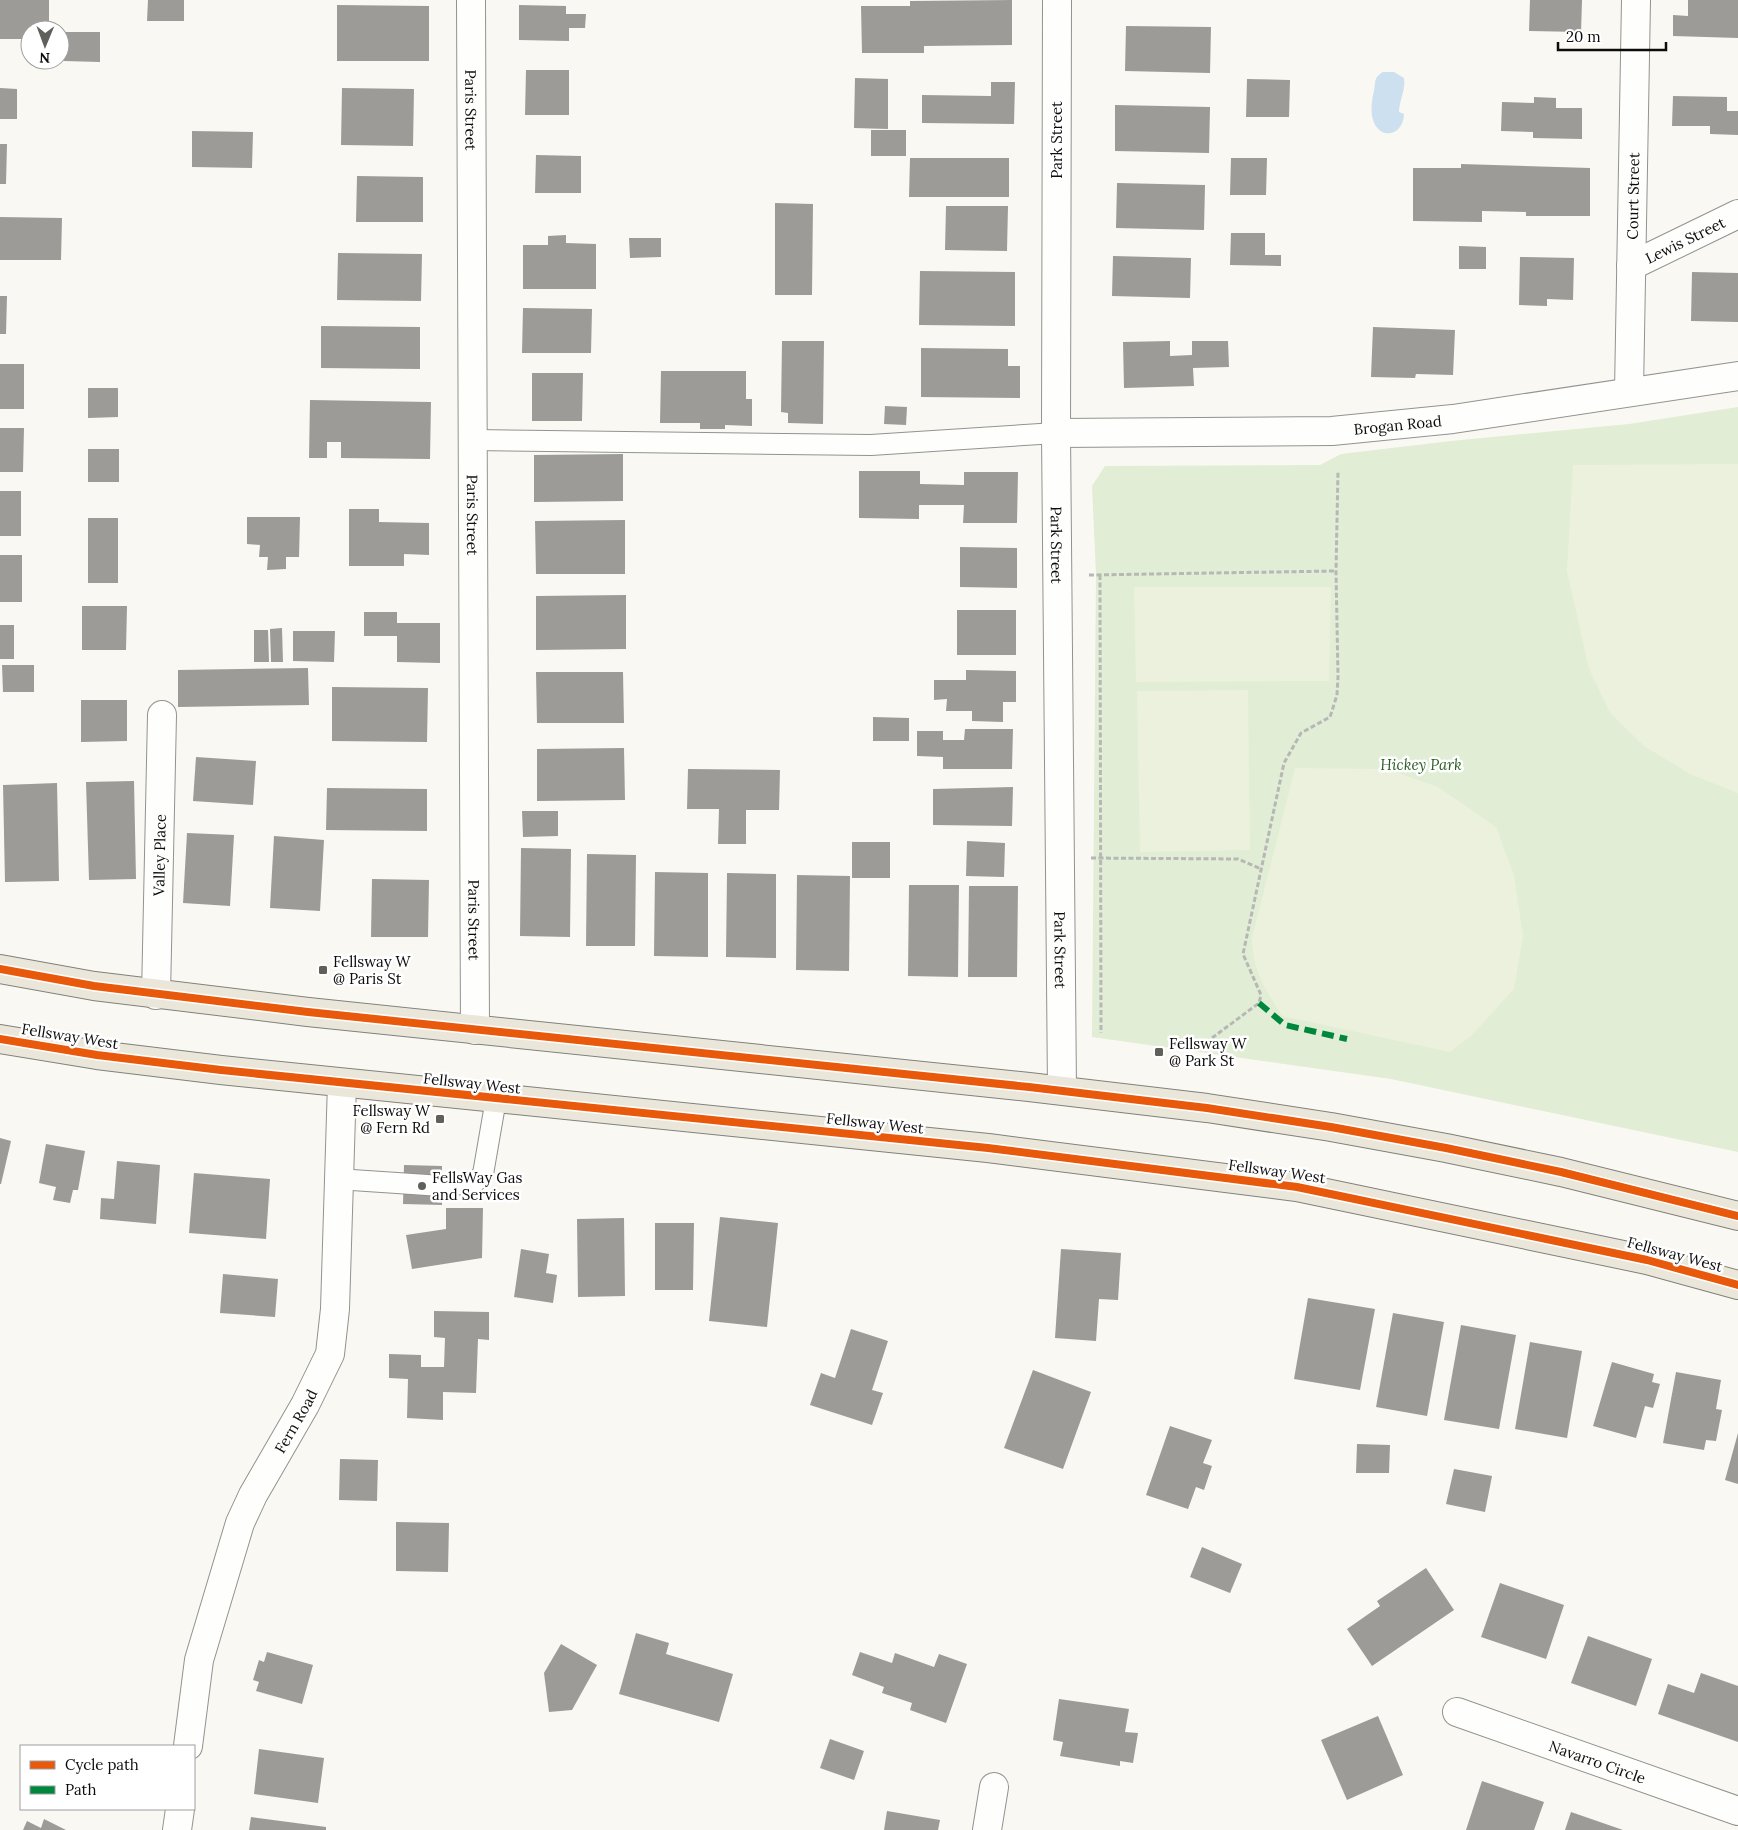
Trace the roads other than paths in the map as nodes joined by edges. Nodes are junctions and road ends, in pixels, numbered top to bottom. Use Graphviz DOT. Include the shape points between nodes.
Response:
graph roads {
  1 [pos="470,0"];
  2 [pos="1057,0"];
  3 [pos="1636,0"];
  4 [pos="1738,214"];
  5 [pos="1631,266"];
  6 [pos="1738,376"];
  7 [pos="1629,391"];
  8 [pos="1056,433"];
  9 [pos="472,440"];
  10 [pos="162,714"];
  11 [pos="0,969"];
  12 [pos="156,995"];
  13 [pos="476,1030"];
  14 [pos="0,1039"];
  15 [pos="342,1084"];
  16 [pos="1062,1090"];
  17 [pos="496,1099"];
  18 [pos="337,1179"];
  19 [pos="1738,1216"];
  20 [pos="1738,1286"];
  21 [pos="1457,1712"];
  22 [pos="188,1745"];
  23 [pos="994,1787"];
  24 [pos="180,1810"];
  25 [pos="1738,1811"];
  26 [pos="177,1830"];
  27 [pos="986,1830"];
  1 -- 9 [label="street, Paris Street"];
  2 -- 8 [label="street, Park Street"];
  3 -- 5 [label="street, Court Street"];
  4 -- 5 [label="street, Lewis Street"];
  5 -- 7 [label="street, Court Street"];
  6 -- 7 [label="street, Brogan Road"];
  7 -- 8 [label="street, Brogan Road" via="1453,419 1332,431"];
  8 -- 9 [label="lane" via="872,445"];
  8 -- 16 [label="street, Park Street"];
  9 -- 13 [label="street, Paris Street"];
  10 -- 12 [label="street, Valley Place"];
  11 -- 12 [label="main road"];
  12 -- 13 [label="main road"];
  13 -- 16 [label="main road"];
  14 -- 15 [label="main road, Fellsway West" via="97,1055"];
  15 -- 17 [label="main road, Fellsway West"];
  15 -- 18 [label="street, Fern Road"];
  16 -- 19 [label="main road" via="1207,1108 1446,1148 1570,1174"];
  17 -- 18 [label="lane" via="484,1174 474,1183 442,1186"];
  17 -- 20 [label="main road, Fellsway West" via="988,1148 1297,1187 1647,1260"];
  18 -- 22 [label="street, Fern Road" via="335,1309 329,1358 240,1524 199,1660"];
  21 -- 25 [label="street, Navarro Circle"];
  23 -- 27 [label="street"];
  24 -- 26 [label="street"];
}
